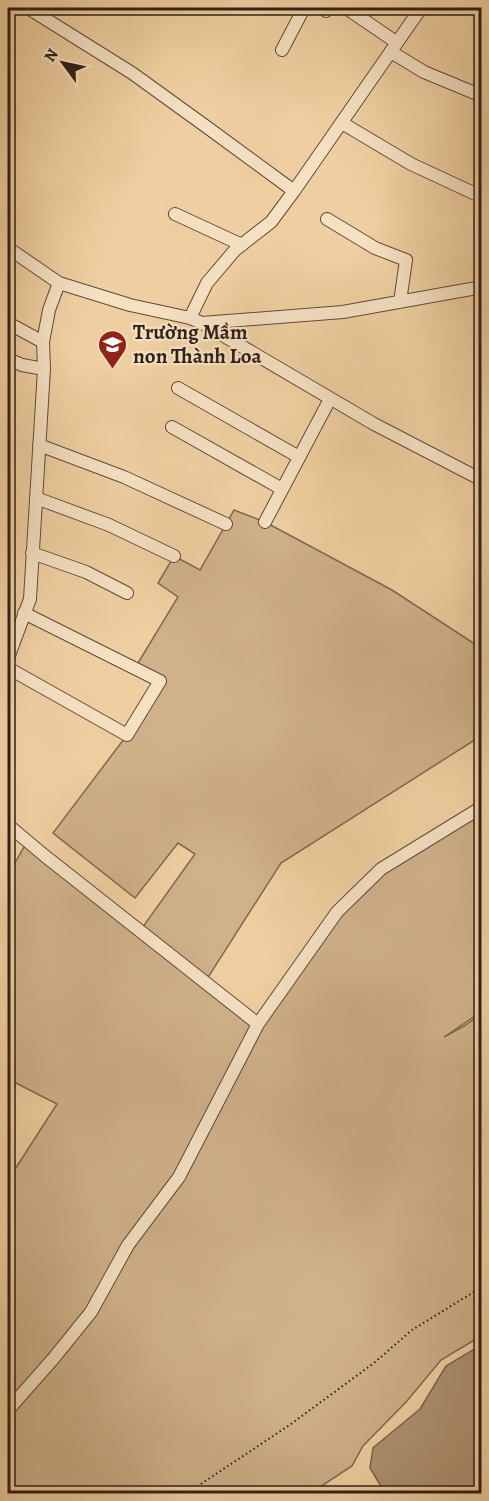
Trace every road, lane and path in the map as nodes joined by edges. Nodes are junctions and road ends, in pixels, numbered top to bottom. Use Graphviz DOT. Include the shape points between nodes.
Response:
graph roads {
  1 [pos="28,8"];
  2 [pos="304,8"];
  3 [pos="346,8"];
  4 [pos="421,8"];
  5 [pos="394,47"];
  6 [pos="282,50"];
  7 [pos="482,96"];
  8 [pos="342,123"];
  9 [pos="294,191"];
  10 [pos="482,197"];
  11 [pos="175,214"];
  12 [pos="327,219"];
  13 [pos="242,245"];
  14 [pos="8,248"];
  15 [pos="58,283"];
  16 [pos="482,287"];
  17 [pos="400,302"];
  18 [pos="190,318"];
  19 [pos="8,323"];
  20 [pos="202,323"];
  21 [pos="43,342"];
  22 [pos="8,359"];
  23 [pos="44,369"];
  24 [pos="177,388"];
  25 [pos="330,399"];
  26 [pos="172,427"];
  27 [pos="39,445"];
  28 [pos="299,457"];
  29 [pos="482,480"];
  30 [pos="282,489"];
  31 [pos="36,498"];
  32 [pos="265,522"];
  33 [pos="226,524"];
  34 [pos="33,553"];
  35 [pos="174,555"];
  36 [pos="127,593"];
  37 [pos="24,613"];
  38 [pos="8,658"];
  39 [pos="8,668"];
  40 [pos="482,807"];
  41 [pos="8,825"];
  42 [pos="258,1024"];
  43 [pos="482,1287"];
  44 [pos="8,1410"];
  45 [pos="186,1494"];
  1 -- 9 [label="street" via="132,73"];
  2 -- 6 [label="street"];
  3 -- 5 [label="street"];
  4 -- 5 [label="street"];
  5 -- 7 [label="street" via="424,72"];
  5 -- 8 [label="street"];
  8 -- 9 [label="street"];
  8 -- 10 [label="street" via="411,164"];
  9 -- 13 [label="street" via="271,222"];
  11 -- 13 [label="street"];
  12 -- 17 [label="street" via="375,248 406,260"];
  13 -- 18 [label="street" via="207,283"];
  14 -- 15 [label="street"];
  15 -- 18 [label="street"];
  15 -- 21 [label="street"];
  16 -- 17 [label="street"];
  17 -- 20 [label="street" via="343,312"];
  18 -- 20 [label="street"];
  19 -- 21 [label="street"];
  20 -- 25 [label="street"];
  21 -- 23 [label="street"];
  22 -- 23 [label="street"];
  23 -- 27 [label="street"];
  24 -- 28 [label="street"];
  25 -- 28 [label="street"];
  25 -- 29 [label="street"];
  26 -- 30 [label="street"];
  27 -- 31 [label="street"];
  27 -- 33 [label="street" via="124,477"];
  28 -- 30 [label="street"];
  30 -- 32 [label="street"];
  31 -- 34 [label="street"];
  31 -- 35 [label="street"];
  34 -- 36 [label="street"];
  34 -- 37 [label="street" via="30,599"];
  37 -- 38 [label="street"];
  37 -- 39 [label="street" via="160,681 127,735"];
  40 -- 42 [label="street" via="381,869 337,912"];
  41 -- 42 [label="street"];
  42 -- 44 [label="street" via="179,1177 128,1245 91,1312"];
  43 -- 45 [label="path" via="412,1330 291,1424"];
}
